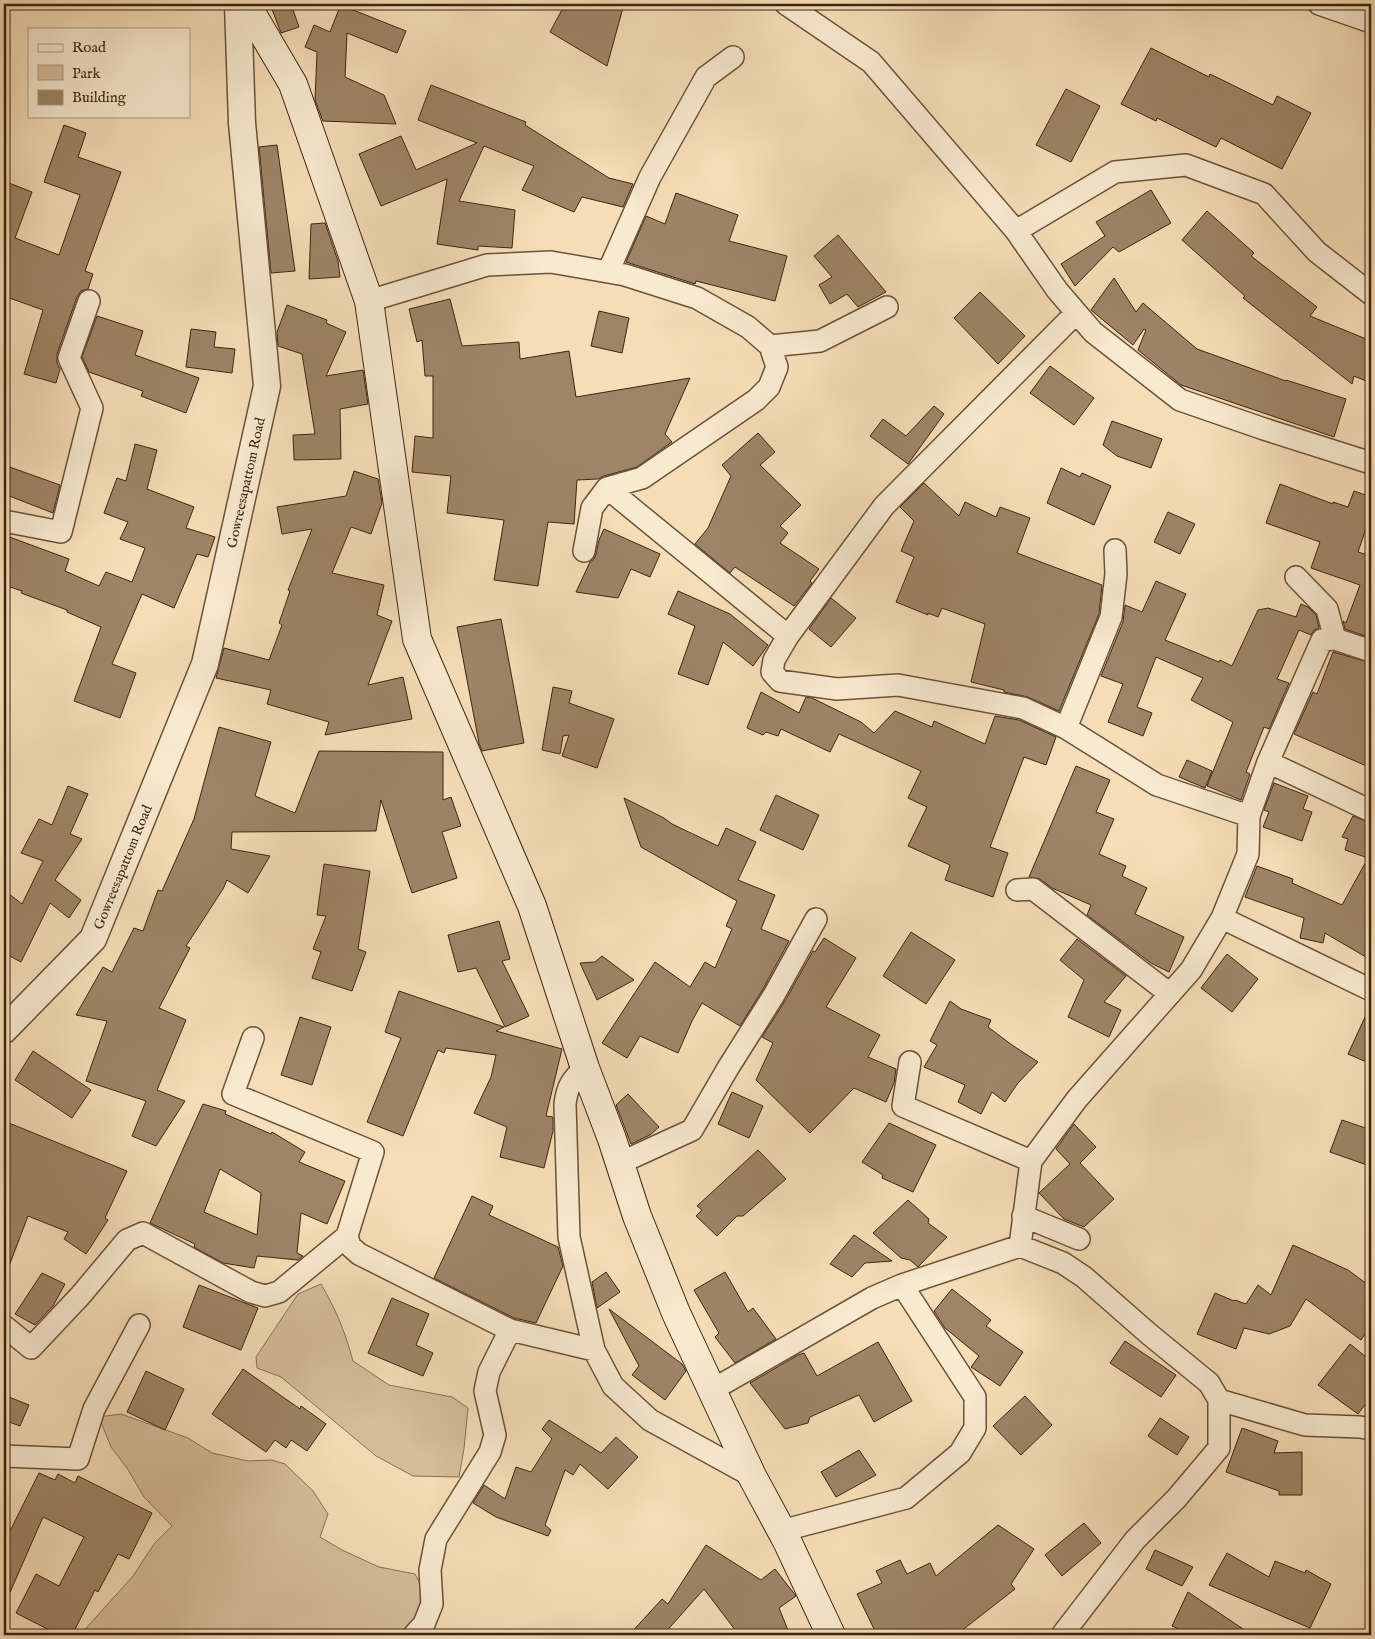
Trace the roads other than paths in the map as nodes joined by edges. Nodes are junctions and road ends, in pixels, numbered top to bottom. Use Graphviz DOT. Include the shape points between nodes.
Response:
graph roads {
  1 [pos="238,4"];
  2 [pos="246,4"];
  3 [pos="786,4"];
  4 [pos="1319,4"];
  5 [pos="1371,22"];
  6 [pos="733,57"];
  7 [pos="1016,231"];
  8 [pos="608,272"];
  9 [pos="1371,294"];
  10 [pos="89,301"];
  11 [pos="369,302"];
  12 [pos="887,307"];
  13 [pos="1076,313"];
  14 [pos="770,346"];
  15 [pos="1371,463"];
  16 [pos="607,488"];
  17 [pos="4,521"];
  18 [pos="1115,550"];
  19 [pos="584,551"];
  20 [pos="1296,577"];
  21 [pos="788,636"];
  22 [pos="1335,639"];
  23 [pos="1371,651"];
  24 [pos="1066,728"];
  25 [pos="1268,762"];
  26 [pos="1371,811"];
  27 [pos="1250,816"];
  28 [pos="1017,890"];
  29 [pos="1222,918"];
  30 [pos="816,919"];
  31 [pos="1371,990"];
  32 [pos="1170,994"];
  33 [pos="4,1030"];
  34 [pos="253,1038"];
  35 [pos="910,1062"];
  36 [pos="586,1068"];
  37 [pos="1031,1161"];
  38 [pos="620,1163"];
  39 [pos="1024,1216"];
  40 [pos="347,1236"];
  41 [pos="1079,1239"];
  42 [pos="1020,1246"];
  43 [pos="902,1285"];
  44 [pos="139,1325"];
  45 [pos="4,1326"];
  46 [pos="510,1330"];
  47 [pos="594,1350"];
  48 [pos="712,1390"];
  49 [pos="1219,1400"];
  50 [pos="1371,1429"];
  51 [pos="4,1456"];
  52 [pos="752,1476"];
  53 [pos="781,1531"];
  54 [pos="418,1634"];
  55 [pos="831,1635"];
  56 [pos="1062,1635"];
  1 -- 33 [label="street, Gowreesapattom Road" via="242,123 267,386 205,664 93,938"];
  2 -- 11 [label="main road" via="293,84"];
  3 -- 7 [label="street" via="871,62"];
  4 -- 5 [label="street"];
  6 -- 8 [label="street" via="706,77 650,177"];
  7 -- 9 [label="street" via="1115,172 1186,165 1264,194 1317,252"];
  7 -- 13 [label="street" via="1056,290"];
  8 -- 11 [label="street" via="551,262 486,265"];
  8 -- 14 [label="street" via="697,298 748,327"];
  10 -- 17 [label="street" via="70,358 92,408 61,532"];
  11 -- 36 [label="main road" via="417,638 532,906"];
  12 -- 14 [label="street" via="820,341"];
  13 -- 15 [label="street" via="1093,332 1180,400"];
  13 -- 21 [label="street" via="884,506"];
  14 -- 16 [label="street" via="777,367 769,387 756,400 642,478"];
  16 -- 19 [label="street" via="592,508"];
  16 -- 21 [label="street"];
  18 -- 24 [label="street" via="1111,617"];
  20 -- 22 [label="street" via="1327,609"];
  21 -- 24 [label="street" via="774,660 772,672 780,681 837,689 898,685 1022,708"];
  22 -- 23 [label="street"];
  22 -- 25 [label="street" via="1322,640"];
  24 -- 27 [label="street" via="1157,785"];
  25 -- 26 [label="street"];
  25 -- 27 [label="street"];
  27 -- 29 [label="street" via="1248,854"];
  28 -- 32 [label="street" via="1033,889"];
  29 -- 31 [label="street"];
  29 -- 32 [label="street" via="1191,970"];
  30 -- 38 [label="street" via="692,1130"];
  32 -- 37 [label="street" via="1077,1100"];
  34 -- 40 [label="street" via="233,1094 373,1152"];
  35 -- 37 [label="street" via="903,1106"];
  36 -- 38 [label="main road"];
  36 -- 47 [label="street" via="567,1090 565,1104 569,1237"];
  37 -- 39 [label="street"];
  38 -- 48 [label="main road" via="637,1216 676,1313"];
  39 -- 41 [label="street"];
  39 -- 42 [label="street"];
  40 -- 45 [label="street" via="279,1292 265,1296 251,1292 143,1233 127,1240 31,1348"];
  40 -- 46 [label="street" via="350,1246 359,1254"];
  42 -- 43 [label="street"];
  42 -- 49 [label="street" via="1063,1262 1084,1277 1209,1383"];
  43 -- 48 [label="street" via="872,1298"];
  43 -- 53 [label="street" via="975,1397 975,1428 960,1453 906,1498"];
  44 -- 51 [label="street" via="94,1409 78,1459"];
  46 -- 47 [label="street"];
  46 -- 54 [label="street" via="489,1372 486,1391 495,1435 490,1452 436,1539 430,1570 432,1604"];
  47 -- 52 [label="street" via="613,1386 650,1420"];
  48 -- 52 [label="main road"];
  49 -- 50 [label="street" via="1305,1425"];
  49 -- 56 [label="street" via="1219,1448 1176,1499 1135,1540"];
  52 -- 53 [label="main road"];
  53 -- 55 [label="main road"];
}
